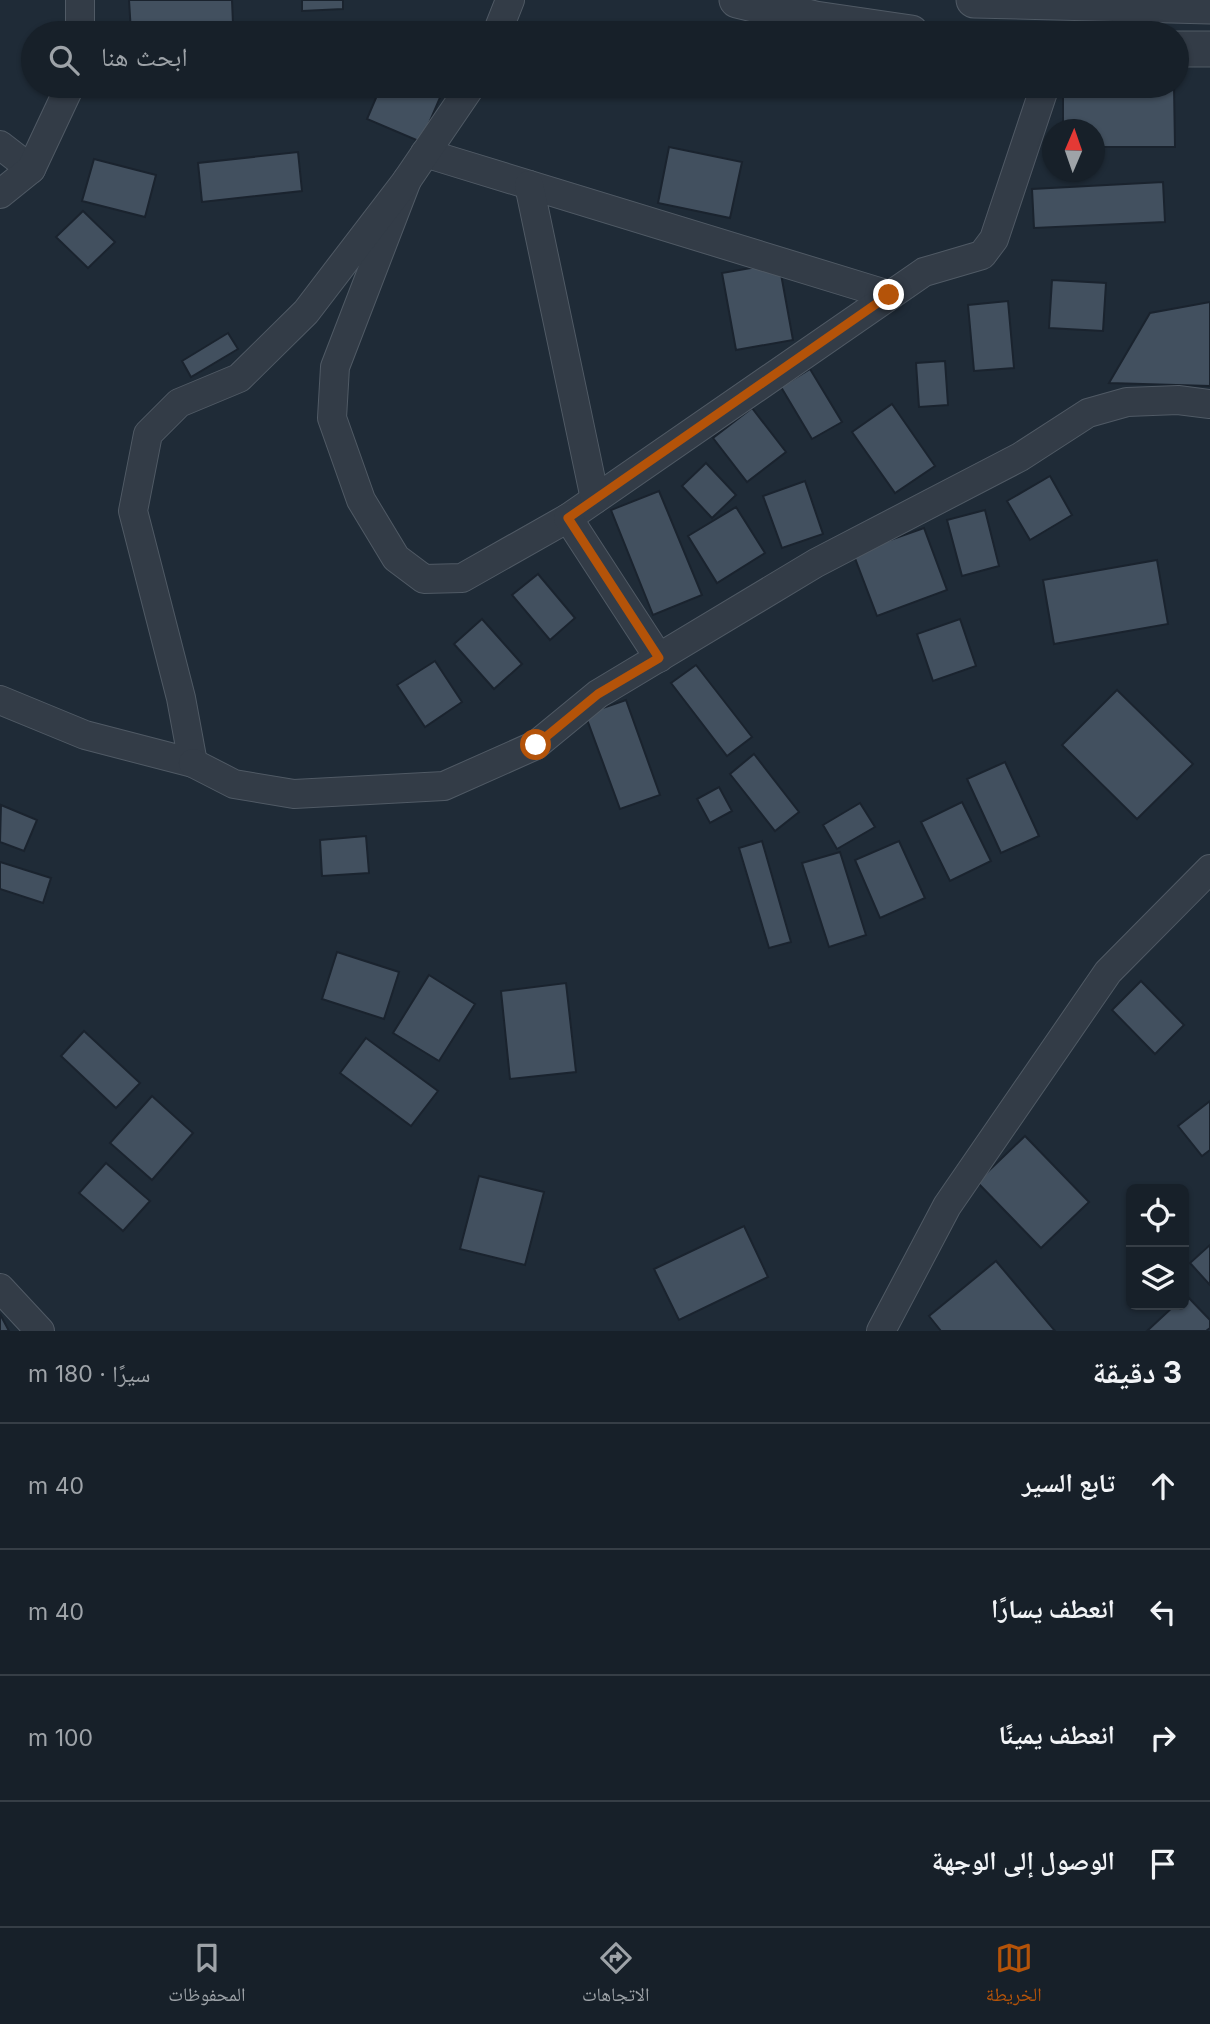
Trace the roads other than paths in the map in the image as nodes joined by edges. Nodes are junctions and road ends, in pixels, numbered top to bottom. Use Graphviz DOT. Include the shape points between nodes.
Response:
graph roads {
  1 [pos="80,0"];
  2 [pos="510,0"];
  3 [pos="737,0"];
  4 [pos="974,0"];
  5 [pos="1210,6"];
  6 [pos="80,21"];
  7 [pos="502,21"];
  8 [pos="829,21"];
  9 [pos="1189,49"];
  10 [pos="1210,49"];
  11 [pos="64,98"];
  12 [pos="463,98"];
  13 [pos="1041,98"];
  14 [pos="0,145"];
  15 [pos="425,153"];
  16 [pos="31,169"];
  17 [pos="407,180"];
  18 [pos="529,185"];
  19 [pos="0,194"];
  20 [pos="889,295"];
  21 [pos="1210,404"];
  22 [pos="595,499"];
  23 [pos="568,518"];
  24 [pos="659,658"];
  25 [pos="0,701"];
  26 [pos="193,763"];
  27 [pos="1210,869"];
  28 [pos="0,1288"];
  29 [pos="40,1331"];
  30 [pos="881,1331"];
  1 -- 6 [label="street"];
  2 -- 7 [label="street"];
  3 -- 8 [label="street"];
  4 -- 5 [label="street"];
  9 -- 10 [label="street"];
  11 -- 16 [label="street"];
  12 -- 15 [label="street"];
  13 -- 20 [label="street" via="994,239 982,255 924,272"];
  14 -- 16 [label="street"];
  15 -- 17 [label="street"];
  15 -- 18 [label="street"];
  16 -- 19 [label="street"];
  17 -- 23 [label="street" via="335,367 332,418 361,500 396,558 424,579 463,578"];
  17 -- 26 [label="street" via="306,313 239,379 179,404 148,434 133,510"];
  18 -- 20 [label="street"];
  18 -- 22 [label="street"];
  20 -- 22 [label="street"];
  21 -- 24 [label="street" via="1127,402 1088,413 1020,457 817,563"];
  22 -- 23 [label="street"];
  23 -- 24 [label="street"];
  24 -- 26 [label="street" via="598,694 536,745 444,786 294,794 234,784"];
  25 -- 26 [label="street" via="85,735"];
  27 -- 30 [label="street" via="1108,972 947,1206"];
  28 -- 29 [label="street"];
}
